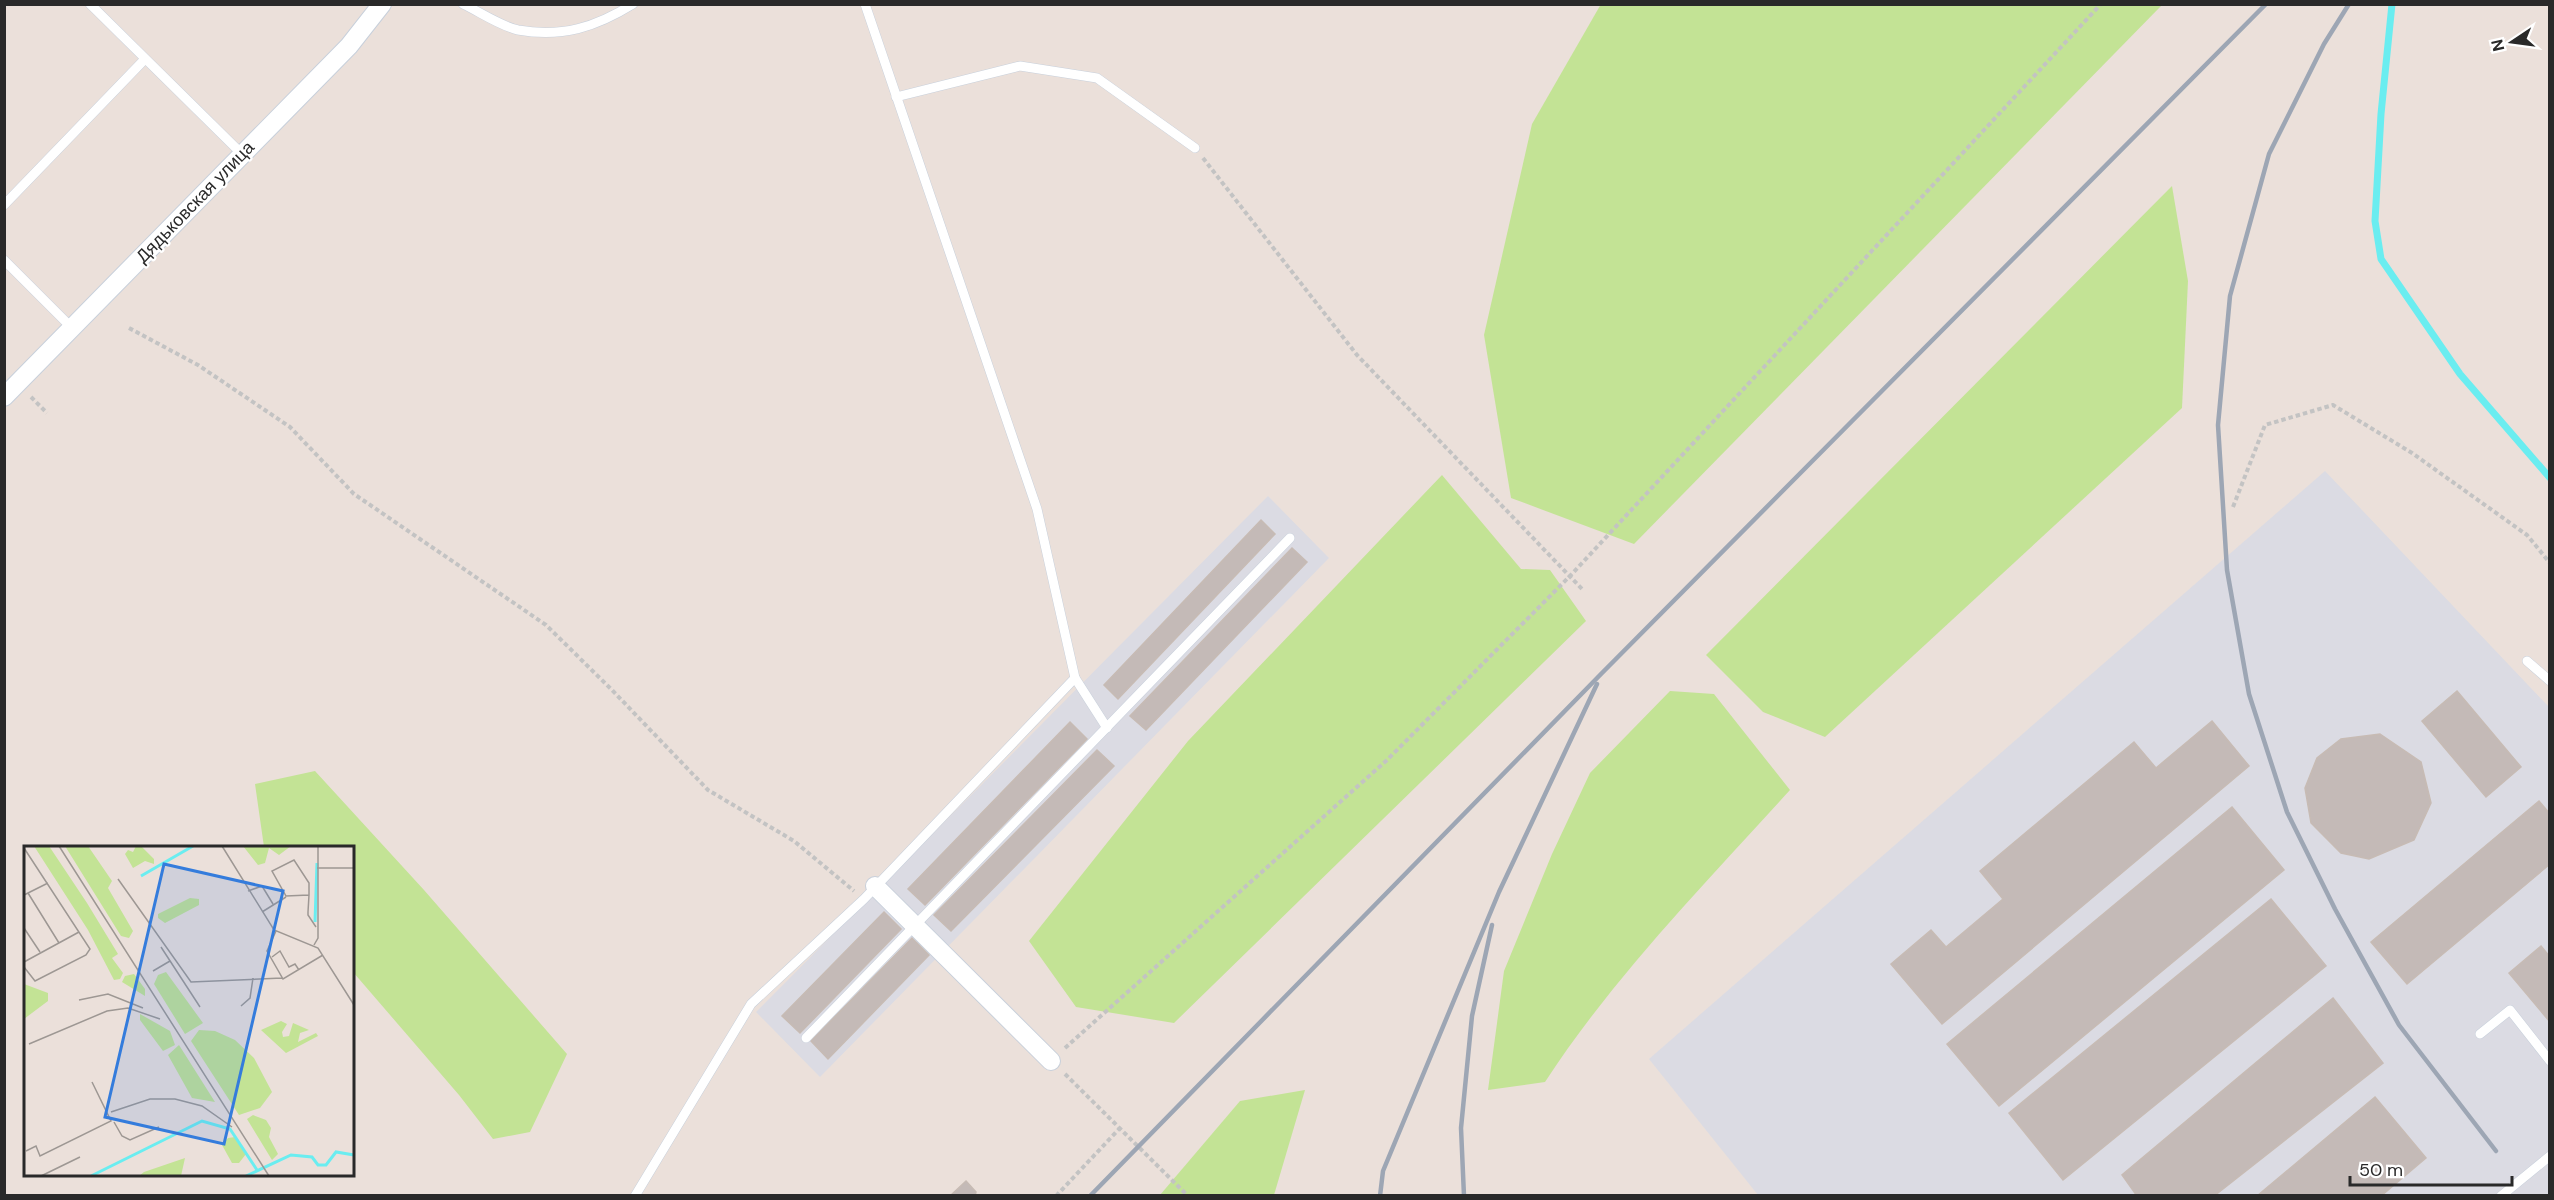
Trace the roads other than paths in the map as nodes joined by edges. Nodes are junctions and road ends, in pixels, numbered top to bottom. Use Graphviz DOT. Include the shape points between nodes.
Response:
graph roads {
  1 [pos="90,4"];
  2 [pos="381,4"];
  3 [pos="463,4"];
  4 [pos="633,4"];
  5 [pos="865,4"];
  6 [pos="146,59"];
  7 [pos="896,97"];
  8 [pos="1195,148"];
  9 [pos="242,154"];
  10 [pos="4,205"];
  11 [pos="4,260"];
  12 [pos="72,328"];
  13 [pos="4,397"];
  14 [pos="1290,538"];
  15 [pos="2527,661"];
  16 [pos="1075,678"];
  17 [pos="2550,681"];
  18 [pos="1107,728"];
  19 [pos="870,892"];
  20 [pos="915,926"];
  21 [pos="2480,1034"];
  22 [pos="806,1038"];
  23 [pos="1052,1061"];
  24 [pos="2550,1061"];
  25 [pos="2550,1156"];
  26 [pos="635,1196"];
  27 [pos="2501,1196"];
  1 -- 6 [label="lane"];
  2 -- 9 [label="street, Дядьковская улица" via="349,46"];
  3 -- 4 [label="lane" via="516,29 564,33 608,20"];
  5 -- 7 [label="lane"];
  6 -- 9 [label="lane"];
  6 -- 10 [label="lane"];
  7 -- 8 [label="lane" via="1020,66 1097,78"];
  7 -- 16 [label="lane" via="1037,509"];
  9 -- 12 [label="street, Дядьковская улица"];
  11 -- 12 [label="lane"];
  12 -- 13 [label="street, Дядьковская улица"];
  14 -- 18 [label="lane"];
  15 -- 17 [label="lane"];
  16 -- 18 [label="lane"];
  16 -- 19 [label="lane"];
  18 -- 20 [label="lane"];
  19 -- 20 [label="street"];
  19 -- 26 [label="lane" via="751,1004"];
  20 -- 22 [label="lane"];
  20 -- 23 [label="street"];
  21 -- 24 [label="lane" via="2510,1010"];
  25 -- 27 [label="lane"];
}
